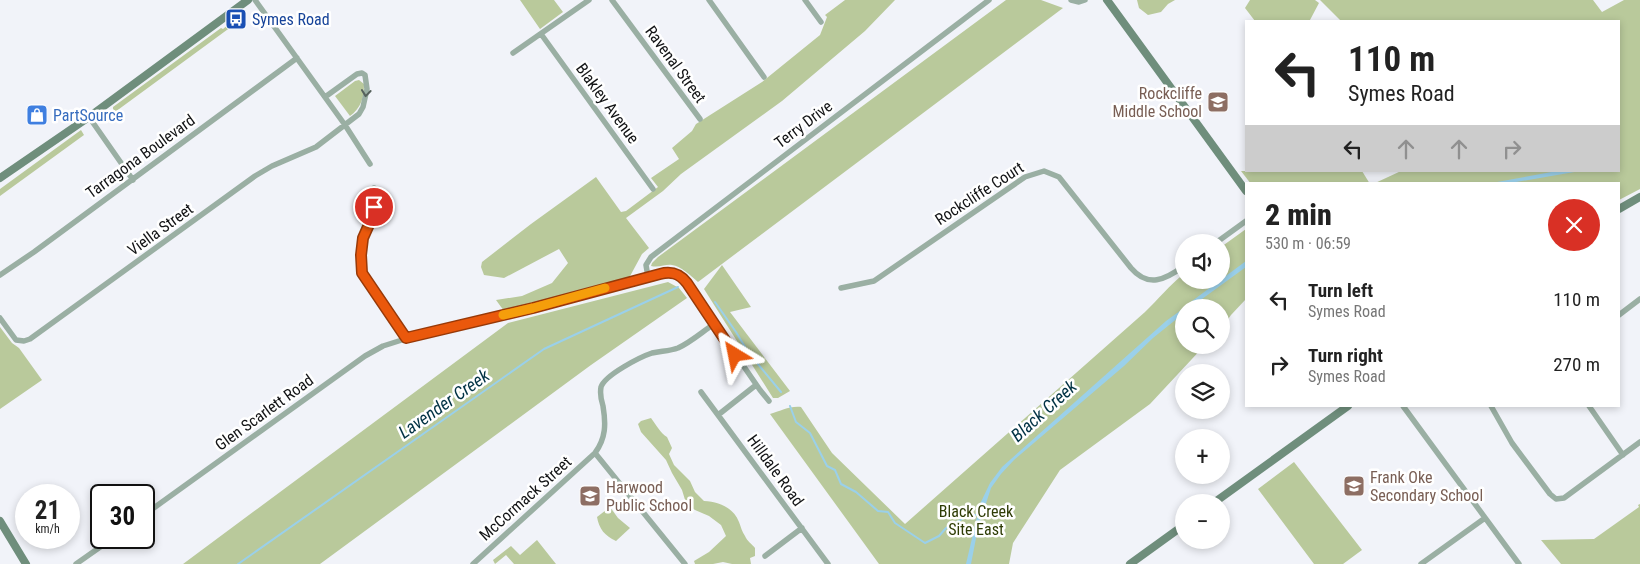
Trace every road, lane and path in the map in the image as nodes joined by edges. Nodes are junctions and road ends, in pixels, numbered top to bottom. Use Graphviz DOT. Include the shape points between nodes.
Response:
graph roads {
  1 [pos="248,0"];
  2 [pos="255,0"];
  3 [pos="589,0"];
  4 [pos="612,0"];
  5 [pos="709,0"];
  6 [pos="805,0"];
  7 [pos="988,0"];
  8 [pos="1071,0"];
  9 [pos="1085,0"];
  10 [pos="1107,0"];
  11 [pos="820,22"];
  12 [pos="541,34"];
  13 [pos="513,54"];
  14 [pos="297,58"];
  15 [pos="764,77"];
  16 [pos="325,97"];
  17 [pos="89,117"];
  18 [pos="700,119"];
  19 [pos="344,125"];
  20 [pos="370,164"];
  21 [pos="0,178"];
  22 [pos="133,180"];
  23 [pos="374,188"];
  24 [pos="653,189"];
  25 [pos="1245,189"];
  26 [pos="1640,196"];
  27 [pos="1620,208"];
  28 [pos="1245,223"];
  29 [pos="1229,234"];
  30 [pos="1175,273"];
  31 [pos="0,275"];
  32 [pos="648,277"];
  33 [pos="841,288"];
  34 [pos="1640,299"];
  35 [pos="1620,314"];
  36 [pos="0,318"];
  37 [pos="714,324"];
  38 [pos="406,338"];
  39 [pos="756,385"];
  40 [pos="701,392"];
  41 [pos="769,401"];
  42 [pos="1347,407"];
  43 [pos="1404,407"];
  44 [pos="1492,407"];
  45 [pos="1590,407"];
  46 [pos="718,415"];
  47 [pos="1640,442"];
  48 [pos="594,453"];
  49 [pos="1623,455"];
  50 [pos="1227,494"];
  51 [pos="155,507"];
  52 [pos="1485,518"];
  53 [pos="0,521"];
  54 [pos="802,528"];
  55 [pos="1175,532"];
  56 [pos="97,549"];
  57 [pos="765,556"];
  58 [pos="26,564"];
  59 [pos="76,564"];
  60 [pos="473,564"];
  61 [pos="684,564"];
  62 [pos="828,564"];
  63 [pos="1130,564"];
  64 [pos="1421,564"];
  65 [pos="1519,564"];
  1 -- 17 [label="street"];
  2 -- 14 [label="street"];
  3 -- 12 [label="street"];
  4 -- 18 [label="street, Ravenal Street"];
  5 -- 15 [label="street"];
  6 -- 11 [label="street"];
  7 -- 32 [label="street, Terry Drive" via="651,257 646,265"];
  8 -- 9 [label="street"];
  10 -- 25 [label="street"];
  12 -- 13 [label="street"];
  12 -- 24 [label="street, Blakley Avenue"];
  14 -- 16 [label="street"];
  14 -- 22 [label="street, Tarragona Boulevard"];
  16 -- 19 [label="street"];
  16 -- 19 [label="street, one-way" via="357,74 365,74 367,89 363,107"];
  17 -- 21 [label="street"];
  17 -- 22 [label="street"];
  19 -- 20 [label="street"];
  19 -- 36 [label="street, Viella Street" via="316,147 255,176 28,340 16,340"];
  22 -- 31 [label="street, Tarragona Boulevard"];
  23 -- 38 [label="street" via="374,207 363,238 362,273"];
  26 -- 27 [label="street"];
  28 -- 29 [label="street"];
  30 -- 33 [label="street, Rockcliffe Court" via="1154,280 1140,276 1066,184 1044,171 1025,177 874,281"];
  32 -- 37 [label="street" via="666,272 680,275"];
  32 -- 38 [label="street"];
  34 -- 35 [label="street"];
  37 -- 39 [label="street"];
  37 -- 48 [label="street" via="676,349 651,354 604,381 601,396 605,428 601,445"];
  38 -- 51 [label="street, Glen Scarlett Road" via="365,356"];
  39 -- 41 [label="street"];
  39 -- 46 [label="street"];
  40 -- 46 [label="street, Hilldale Road"];
  42 -- 50 [label="street"];
  43 -- 52 [label="street"];
  44 -- 49 [label="street" via="1512,443 1556,499 1564,498"];
  45 -- 49 [label="street"];
  46 -- 54 [label="street, Hilldale Road"];
  47 -- 49 [label="street"];
  48 -- 60 [label="street, McCormack Street"];
  48 -- 61 [label="street"];
  52 -- 64 [label="street"];
  52 -- 65 [label="street"];
  53 -- 58 [label="street"];
  54 -- 57 [label="street"];
  54 -- 62 [label="street, Hilldale Road"];
  55 -- 63 [label="street"];
  56 -- 59 [label="street"];
}
